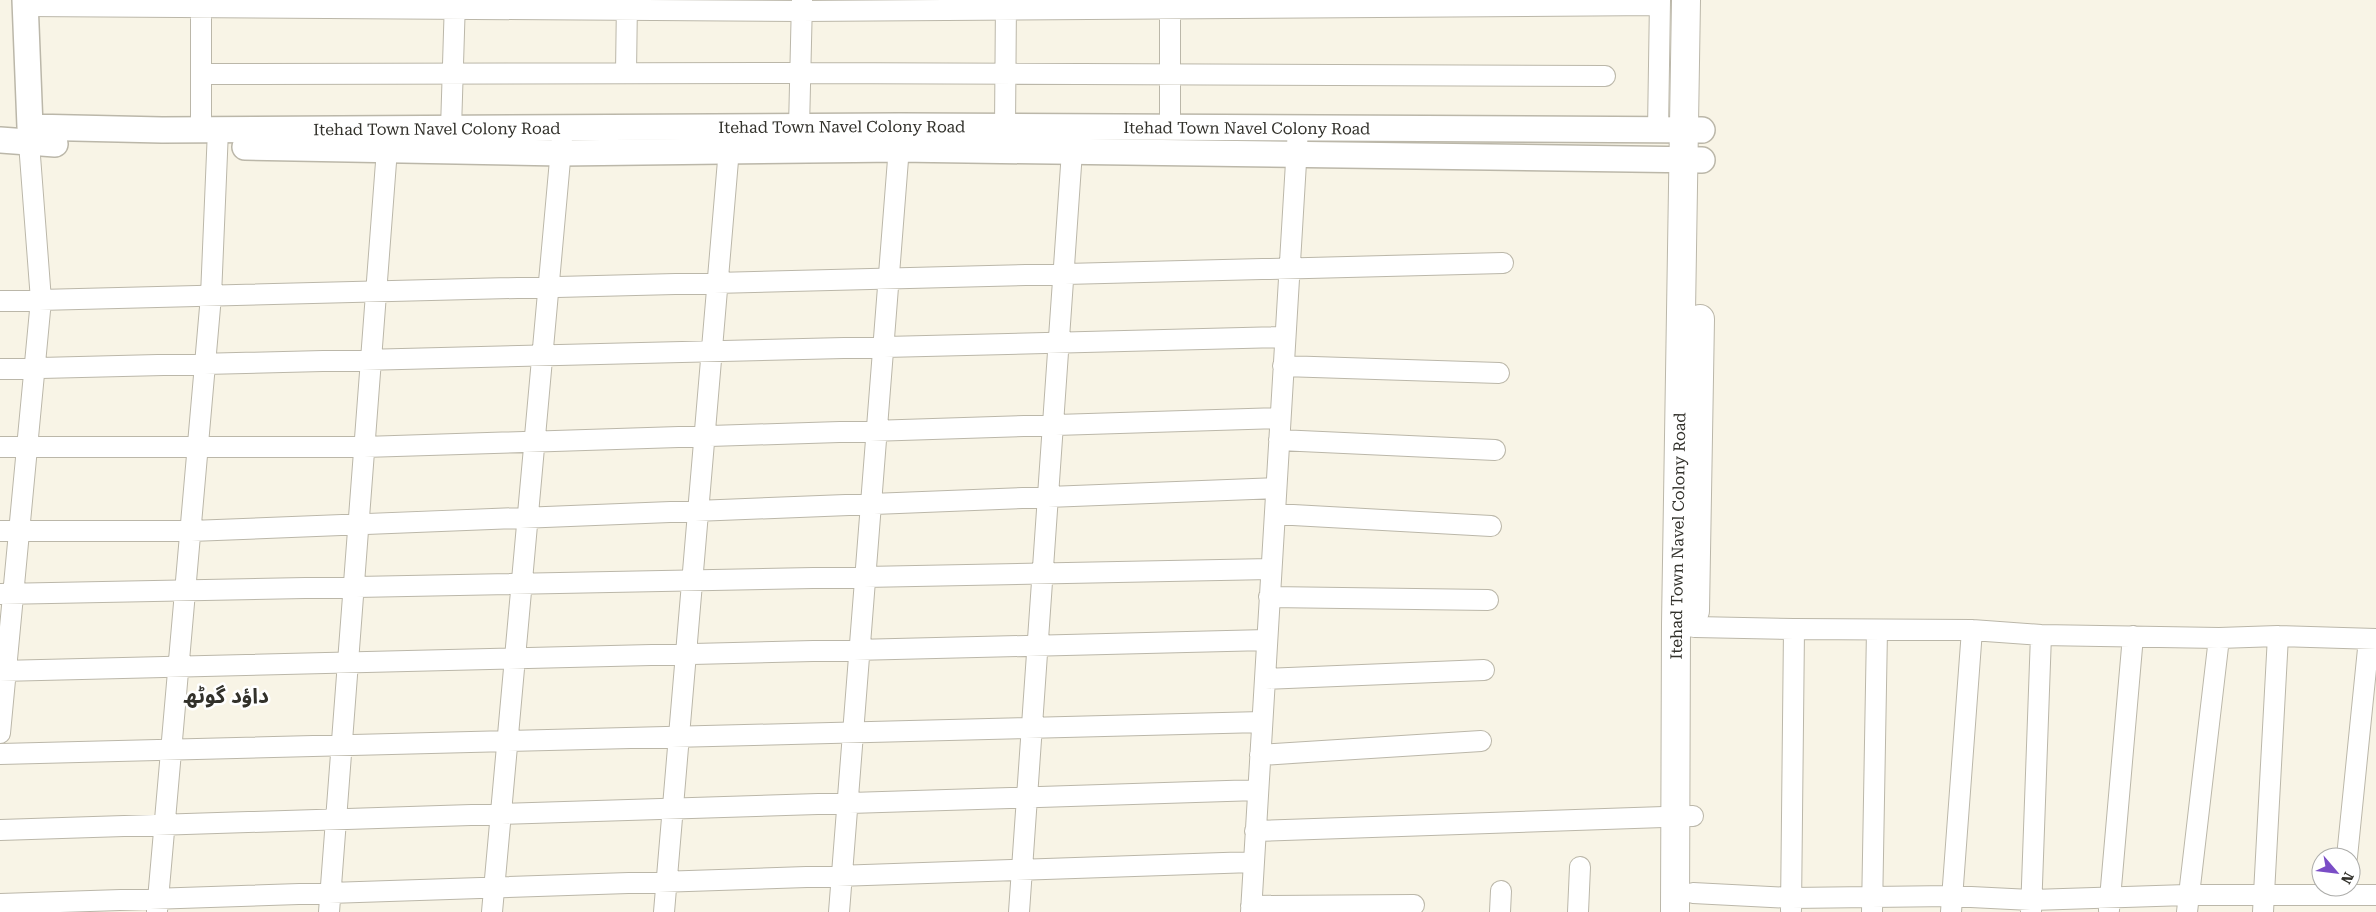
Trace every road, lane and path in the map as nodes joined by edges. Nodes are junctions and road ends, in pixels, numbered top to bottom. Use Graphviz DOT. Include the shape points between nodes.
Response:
graph roads {
  1 [pos="1704,0"];
  2 [pos="1669,2"];
  3 [pos="25,3"];
  4 [pos="201,3"];
  5 [pos="1600,3"];
  6 [pos="454,4"];
  7 [pos="1170,4"];
  8 [pos="626,5"];
  9 [pos="801,5"];
  10 [pos="1006,5"];
  11 [pos="452,72"];
  12 [pos="626,72"];
  13 [pos="800,73"];
  14 [pos="1005,73"];
  15 [pos="201,74"];
  16 [pos="1170,74"];
  17 [pos="1605,76"];
  18 [pos="1005,127"];
  19 [pos="799,128"];
  20 [pos="1170,128"];
  21 [pos="451,129"];
  22 [pos="1298,129"];
  23 [pos="1682,130"];
  24 [pos="30,135"];
  25 [pos="212,136"];
  26 [pos="899,137"];
  27 [pos="0,139"];
  28 [pos="388,139"];
  29 [pos="729,140"];
  30 [pos="1073,140"];
  31 [pos="562,141"];
  32 [pos="1296,154"];
  33 [pos="1693,160"];
  34 [pos="1503,263"];
  35 [pos="1289,269"];
  36 [pos="1064,275"];
  37 [pos="888,279"];
  38 [pos="717,283"];
  39 [pos="549,288"];
  40 [pos="376,292"];
  41 [pos="211,296"];
  42 [pos="41,300"];
  43 [pos="0,301"];
  44 [pos="1285,337"];
  45 [pos="1059,343"];
  46 [pos="883,347"];
  47 [pos="712,351"];
  48 [pos="542,356"];
  49 [pos="371,360"];
  50 [pos="205,364"];
  51 [pos="1283,366"];
  52 [pos="34,368"];
  53 [pos="0,369"];
  54 [pos="1499,374"];
  55 [pos="1280,418"];
  56 [pos="1053,425"];
  57 [pos="876,430"];
  58 [pos="704,436"];
  59 [pos="1279,440"];
  60 [pos="535,442"];
  61 [pos="0,447"];
  62 [pos="27,447"];
  63 [pos="198,447"];
  64 [pos="364,447"];
  65 [pos="1495,450"];
  66 [pos="1276,488"];
  67 [pos="1048,497"];
  68 [pos="871,504"];
  69 [pos="698,512"];
  70 [pos="1275,514"];
  71 [pos="528,518"];
  72 [pos="358,525"];
  73 [pos="1491,526"];
  74 [pos="9,531"];
  75 [pos="190,531"];
  76 [pos="1271,569"];
  77 [pos="1042,573"];
  78 [pos="865,577"];
  79 [pos="692,581"];
  80 [pos="522,584"];
  81 [pos="354,587"];
  82 [pos="185,591"];
  83 [pos="7,594"];
  84 [pos="1270,597"];
  85 [pos="1488,600"];
  86 [pos="1685,625"];
  87 [pos="1794,630"];
  88 [pos="1876,630"];
  89 [pos="1972,630"];
  90 [pos="2041,635"];
  91 [pos="2133,636"];
  92 [pos="2278,636"];
  93 [pos="2219,638"];
  94 [pos="2372,639"];
  95 [pos="1267,640"];
  96 [pos="1037,646"];
  97 [pos="860,649"];
  98 [pos="686,654"];
  99 [pos="515,658"];
  100 [pos="348,662"];
  101 [pos="179,666"];
  102 [pos="1484,670"];
  103 [pos="3,671"];
  104 [pos="1265,679"];
  105 [pos="1262,722"];
  106 [pos="1032,727"];
  107 [pos="853,732"];
  108 [pos="0,733"];
  109 [pos="679,736"];
  110 [pos="508,741"];
  111 [pos="1481,741"];
  112 [pos="342,745"];
  113 [pos="172,749"];
  114 [pos="0,754"];
  115 [pos="1260,755"];
  116 [pos="1258,790"];
  117 [pos="1027,797"];
  118 [pos="847,803"];
  119 [pos="673,808"];
  120 [pos="501,814"];
  121 [pos="1684,816"];
  122 [pos="336,819"];
  123 [pos="165,825"];
  124 [pos="0,830"];
  125 [pos="1255,831"];
  126 [pos="2348,847"];
  127 [pos="1254,862"];
  128 [pos="1580,867"];
  129 [pos="1022,870"];
  130 [pos="842,876"];
  131 [pos="667,882"];
  132 [pos="494,888"];
  133 [pos="1501,891"];
  134 [pos="2376,895"];
  135 [pos="2344,898"];
  136 [pos="329,903"];
  137 [pos="2187,903"];
  138 [pos="2263,903"];
  139 [pos="0,904"];
  140 [pos="1951,904"];
  141 [pos="158,905"];
  142 [pos="1414,905"];
  143 [pos="1791,905"];
  144 [pos="1872,905"];
  145 [pos="2109,905"];
  146 [pos="1687,906"];
  147 [pos="2031,906"];
  148 [pos="1251,909"];
  149 [pos="492,912"];
  150 [pos="664,912"];
  151 [pos="839,912"];
  152 [pos="1018,912"];
  153 [pos="1500,912"];
  154 [pos="1578,912"];
  1 -- 23 [label="main road, Itehad Town Navel Colony Road"];
  2 -- 5 [label="street"];
  2 -- 23 [label="main road, Itehad Town Navel Colony Road"];
  3 -- 4 [label="street"];
  3 -- 24 [label="street"];
  4 -- 6 [label="street"];
  4 -- 15 [label="street"];
  5 -- 7 [label="street"];
  6 -- 8 [label="street"];
  6 -- 11 [label="street"];
  7 -- 10 [label="street"];
  7 -- 16 [label="street"];
  8 -- 9 [label="street"];
  8 -- 12 [label="street"];
  9 -- 10 [label="street"];
  9 -- 13 [label="street"];
  10 -- 14 [label="street"];
  11 -- 12 [label="street"];
  11 -- 15 [label="street"];
  11 -- 21 [label="street"];
  12 -- 13 [label="street"];
  13 -- 14 [label="street"];
  13 -- 19 [label="street"];
  14 -- 16 [label="street"];
  14 -- 18 [label="street"];
  15 -- 25 [label="street"];
  16 -- 17 [label="street"];
  16 -- 20 [label="street"];
  18 -- 26 [label="street, Itehad Town Navel Colony Road"];
  18 -- 30 [label="street, Itehad Town Navel Colony Road"];
  19 -- 26 [label="street, Itehad Town Navel Colony Road"];
  19 -- 29 [label="street, Itehad Town Navel Colony Road"];
  20 -- 22 [label="street, Itehad Town Navel Colony Road"];
  20 -- 30 [label="street, Itehad Town Navel Colony Road"];
  21 -- 28 [label="street, Itehad Town Navel Colony Road"];
  21 -- 31 [label="street, Itehad Town Navel Colony Road"];
  22 -- 23 [label="street, Itehad Town Navel Colony Road"];
  22 -- 32 [label="street"];
  23 -- 33 [label="main road, Itehad Town Navel Colony Road"];
  24 -- 25 [label="street, Itehad Town Navel Colony Road"];
  24 -- 27 [label="street, Itehad Town Navel Colony Road"];
  24 -- 42 [label="street"];
  25 -- 28 [label="street, Itehad Town Navel Colony Road"];
  25 -- 41 [label="street"];
  26 -- 29 [label="street, Itehad Town Navel Colony Road"];
  26 -- 30 [label="street, Itehad Town Navel Colony Road"];
  26 -- 37 [label="street"];
  28 -- 31 [label="street, Itehad Town Navel Colony Road"];
  28 -- 40 [label="street"];
  29 -- 31 [label="street, Itehad Town Navel Colony Road"];
  29 -- 38 [label="street"];
  30 -- 32 [label="street, Itehad Town Navel Colony Road"];
  30 -- 36 [label="street"];
  31 -- 39 [label="street"];
  32 -- 33 [label="street, Itehad Town Navel Colony Road"];
  32 -- 35 [label="street"];
  33 -- 86 [label="main road, Itehad Town Navel Colony Road"];
  34 -- 35 [label="street"];
  35 -- 36 [label="street"];
  35 -- 44 [label="street"];
  36 -- 37 [label="street"];
  36 -- 45 [label="street"];
  37 -- 38 [label="street"];
  37 -- 46 [label="street"];
  38 -- 39 [label="street"];
  38 -- 47 [label="street"];
  39 -- 40 [label="street"];
  39 -- 48 [label="street"];
  40 -- 41 [label="street"];
  40 -- 49 [label="street"];
  41 -- 42 [label="street"];
  41 -- 50 [label="street"];
  42 -- 43 [label="street"];
  42 -- 52 [label="street"];
  44 -- 45 [label="street"];
  44 -- 51 [label="street"];
  45 -- 46 [label="street"];
  45 -- 56 [label="street"];
  46 -- 47 [label="street"];
  46 -- 57 [label="street"];
  47 -- 48 [label="street"];
  47 -- 58 [label="street"];
  48 -- 49 [label="street"];
  48 -- 60 [label="street"];
  49 -- 50 [label="street"];
  49 -- 64 [label="street"];
  50 -- 52 [label="street"];
  50 -- 63 [label="street"];
  51 -- 54 [label="street"];
  51 -- 55 [label="street"];
  52 -- 53 [label="street"];
  52 -- 62 [label="street"];
  55 -- 56 [label="street"];
  55 -- 59 [label="street"];
  56 -- 57 [label="street"];
  56 -- 67 [label="street"];
  57 -- 58 [label="street"];
  57 -- 68 [label="street"];
  58 -- 60 [label="street"];
  58 -- 69 [label="street"];
  59 -- 65 [label="street"];
  59 -- 66 [label="street"];
  60 -- 64 [label="street"];
  60 -- 71 [label="street"];
  61 -- 62 [label="street"];
  62 -- 63 [label="street"];
  62 -- 74 [label="street"];
  63 -- 64 [label="street"];
  63 -- 75 [label="street"];
  64 -- 72 [label="street"];
  66 -- 67 [label="street"];
  66 -- 70 [label="street"];
  67 -- 68 [label="street"];
  67 -- 77 [label="street"];
  68 -- 69 [label="street"];
  68 -- 78 [label="street"];
  69 -- 71 [label="street"];
  69 -- 79 [label="street"];
  70 -- 73 [label="street"];
  70 -- 76 [label="street"];
  71 -- 72 [label="street"];
  71 -- 80 [label="street"];
  72 -- 75 [label="street"];
  72 -- 81 [label="street"];
  74 -- 75 [label="street"];
  74 -- 83 [label="street"];
  75 -- 82 [label="street"];
  76 -- 77 [label="street"];
  76 -- 84 [label="street"];
  77 -- 78 [label="street"];
  77 -- 96 [label="street"];
  78 -- 79 [label="street"];
  78 -- 97 [label="street"];
  79 -- 80 [label="street"];
  79 -- 98 [label="street"];
  80 -- 81 [label="street"];
  80 -- 99 [label="street"];
  81 -- 82 [label="street"];
  81 -- 100 [label="street"];
  82 -- 83 [label="street"];
  82 -- 101 [label="street"];
  83 -- 103 [label="street"];
  84 -- 85 [label="street"];
  84 -- 95 [label="street"];
  86 -- 87 [label="street"];
  86 -- 121 [label="main road, Itehad Town Navel Colony Road"];
  87 -- 88 [label="street"];
  87 -- 143 [label="street"];
  88 -- 89 [label="street"];
  88 -- 144 [label="street"];
  89 -- 90 [label="street"];
  89 -- 140 [label="street"];
  90 -- 91 [label="street"];
  90 -- 147 [label="street"];
  91 -- 93 [label="street"];
  91 -- 145 [label="street"];
  92 -- 93 [label="street"];
  92 -- 94 [label="street"];
  92 -- 138 [label="street"];
  93 -- 137 [label="street"];
  94 -- 126 [label="street"];
  95 -- 96 [label="street"];
  95 -- 104 [label="street"];
  96 -- 97 [label="street"];
  96 -- 106 [label="street"];
  97 -- 98 [label="street"];
  97 -- 107 [label="street"];
  98 -- 99 [label="street"];
  98 -- 109 [label="street"];
  99 -- 100 [label="street"];
  99 -- 110 [label="street"];
  100 -- 101 [label="street"];
  100 -- 112 [label="street"];
  101 -- 103 [label="street"];
  101 -- 113 [label="street"];
  102 -- 104 [label="street"];
  103 -- 108 [label="street"];
  104 -- 105 [label="street"];
  105 -- 106 [label="street"];
  105 -- 115 [label="street"];
  106 -- 107 [label="street"];
  106 -- 117 [label="street"];
  107 -- 109 [label="street"];
  107 -- 118 [label="street"];
  109 -- 110 [label="street"];
  109 -- 119 [label="street"];
  110 -- 112 [label="street"];
  110 -- 120 [label="street"];
  111 -- 115 [label="street"];
  112 -- 113 [label="street"];
  112 -- 122 [label="street"];
  113 -- 114 [label="street"];
  113 -- 123 [label="street"];
  115 -- 116 [label="street"];
  116 -- 117 [label="street"];
  116 -- 125 [label="street"];
  117 -- 118 [label="street"];
  117 -- 129 [label="street"];
  118 -- 119 [label="street"];
  118 -- 130 [label="street"];
  119 -- 120 [label="street"];
  119 -- 131 [label="street"];
  120 -- 122 [label="street"];
  120 -- 132 [label="street"];
  121 -- 125 [label="street"];
  121 -- 146 [label="main road, Itehad Town Navel Colony Road"];
  122 -- 123 [label="street"];
  122 -- 136 [label="street"];
  123 -- 124 [label="street"];
  123 -- 141 [label="street"];
  125 -- 127 [label="street"];
  127 -- 129 [label="street"];
  127 -- 148 [label="street"];
  128 -- 154 [label="street"];
  129 -- 130 [label="street"];
  129 -- 152 [label="street"];
  130 -- 131 [label="street"];
  130 -- 151 [label="street"];
  131 -- 132 [label="street"];
  131 -- 150 [label="street"];
  132 -- 136 [label="street"];
  132 -- 149 [label="street"];
  133 -- 153 [label="street"];
  134 -- 135 [label="street"];
  135 -- 138 [label="street"];
  136 -- 141 [label="street"];
  137 -- 138 [label="street"];
  137 -- 145 [label="street"];
  139 -- 141 [label="street"];
  140 -- 144 [label="street"];
  140 -- 147 [label="street"];
  142 -- 148 [label="street"];
  143 -- 144 [label="street"];
  143 -- 146 [label="street"];
  145 -- 147 [label="street"];
}
